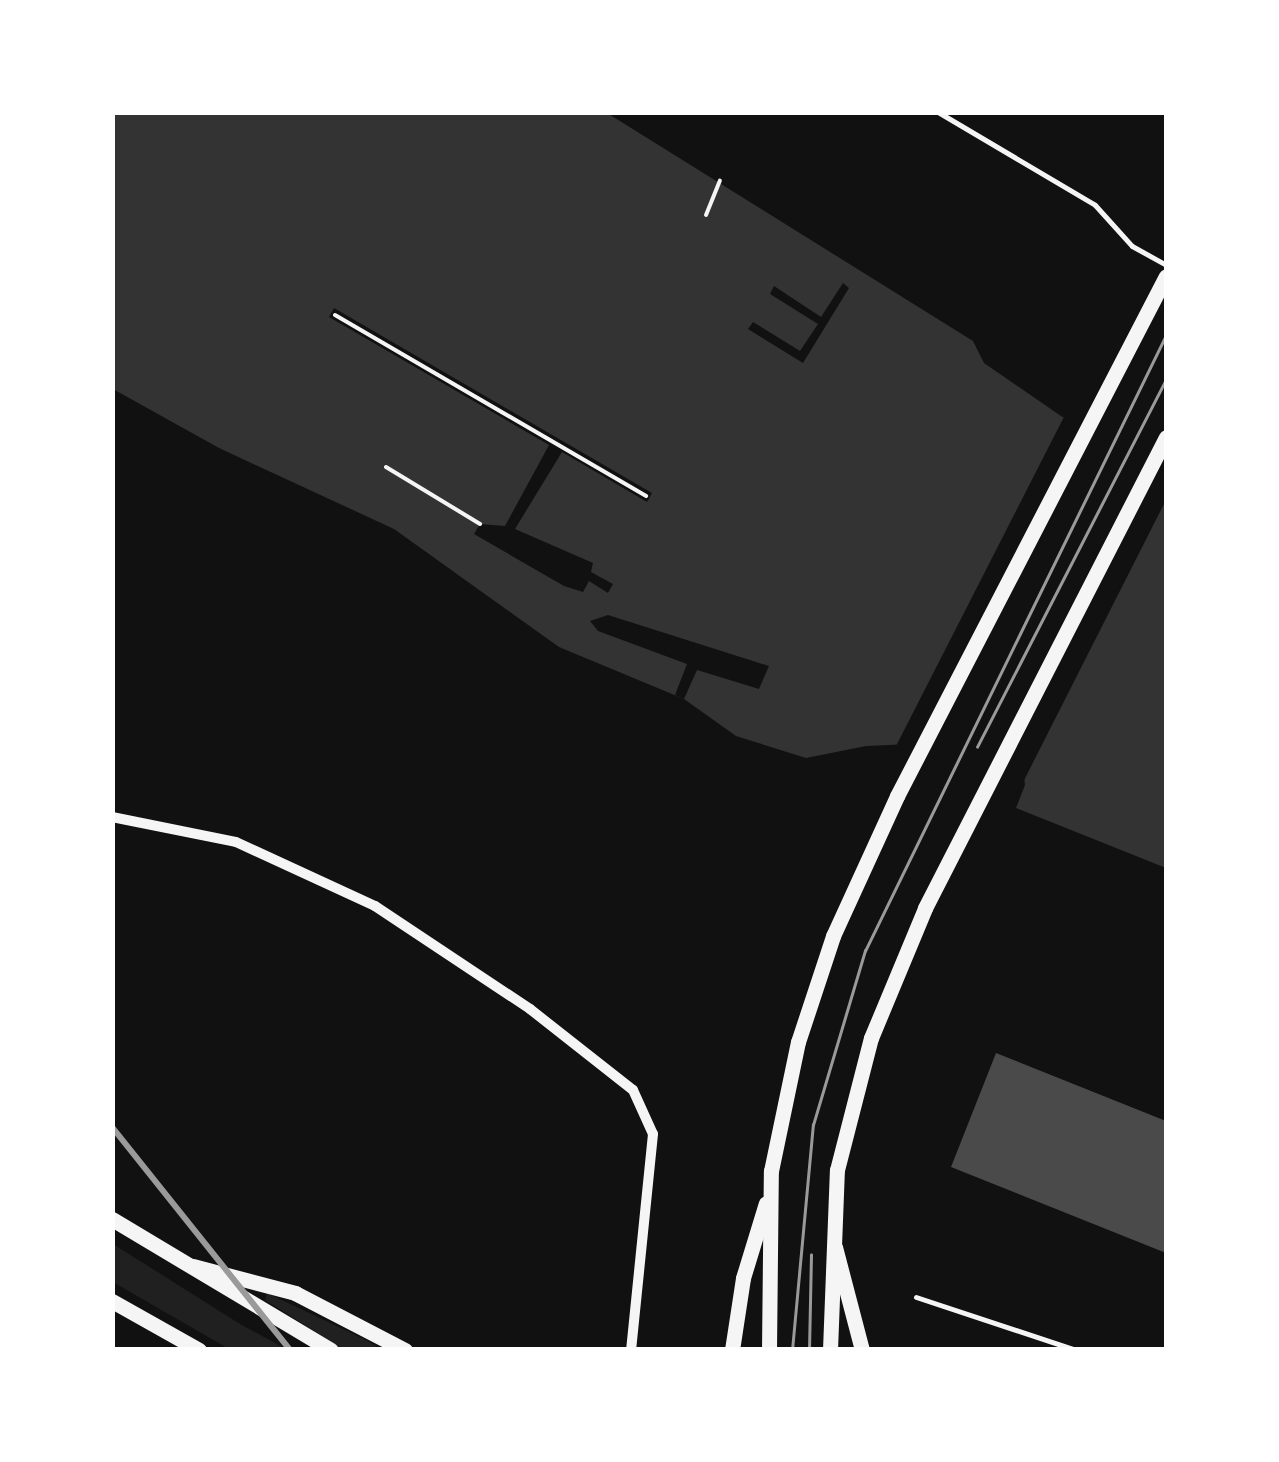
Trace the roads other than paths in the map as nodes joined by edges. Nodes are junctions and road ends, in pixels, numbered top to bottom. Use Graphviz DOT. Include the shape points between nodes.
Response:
graph roads {
  1 [pos="938,112"];
  2 [pos="1166,265"];
  3 [pos="1166,276"];
  4 [pos="1166,437"];
  5 [pos="112,817"];
  6 [pos="768,1200"];
  7 [pos="112,1219"];
  8 [pos="832,1233"];
  9 [pos="193,1266"];
  10 [pos="916,1297"];
  11 [pos="112,1301"];
  12 [pos="199,1350"];
  13 [pos="330,1350"];
  14 [pos="404,1350"];
  15 [pos="631,1350"];
  16 [pos="732,1350"];
  17 [pos="768,1350"];
  18 [pos="830,1350"];
  19 [pos="862,1350"];
  20 [pos="1076,1350"];
  1 -- 2 [label="lane" via="1095,205 1132,246"];
  3 -- 6 [label="main road" via="856,878 798,1042"];
  4 -- 8 [label="main road" via="925,908 848,1108"];
  5 -- 15 [label="street" via="236,842 374,906 530,1009 633,1090 653,1134"];
  6 -- 16 [label="main road" via="742,1278"];
  6 -- 17 [label="main road"];
  7 -- 9 [label="main road"];
  8 -- 18 [label="main road"];
  8 -- 19 [label="main road"];
  9 -- 13 [label="main road"];
  9 -- 14 [label="main road" via="295,1293"];
  10 -- 20 [label="lane"];
  11 -- 12 [label="main road"];
}
